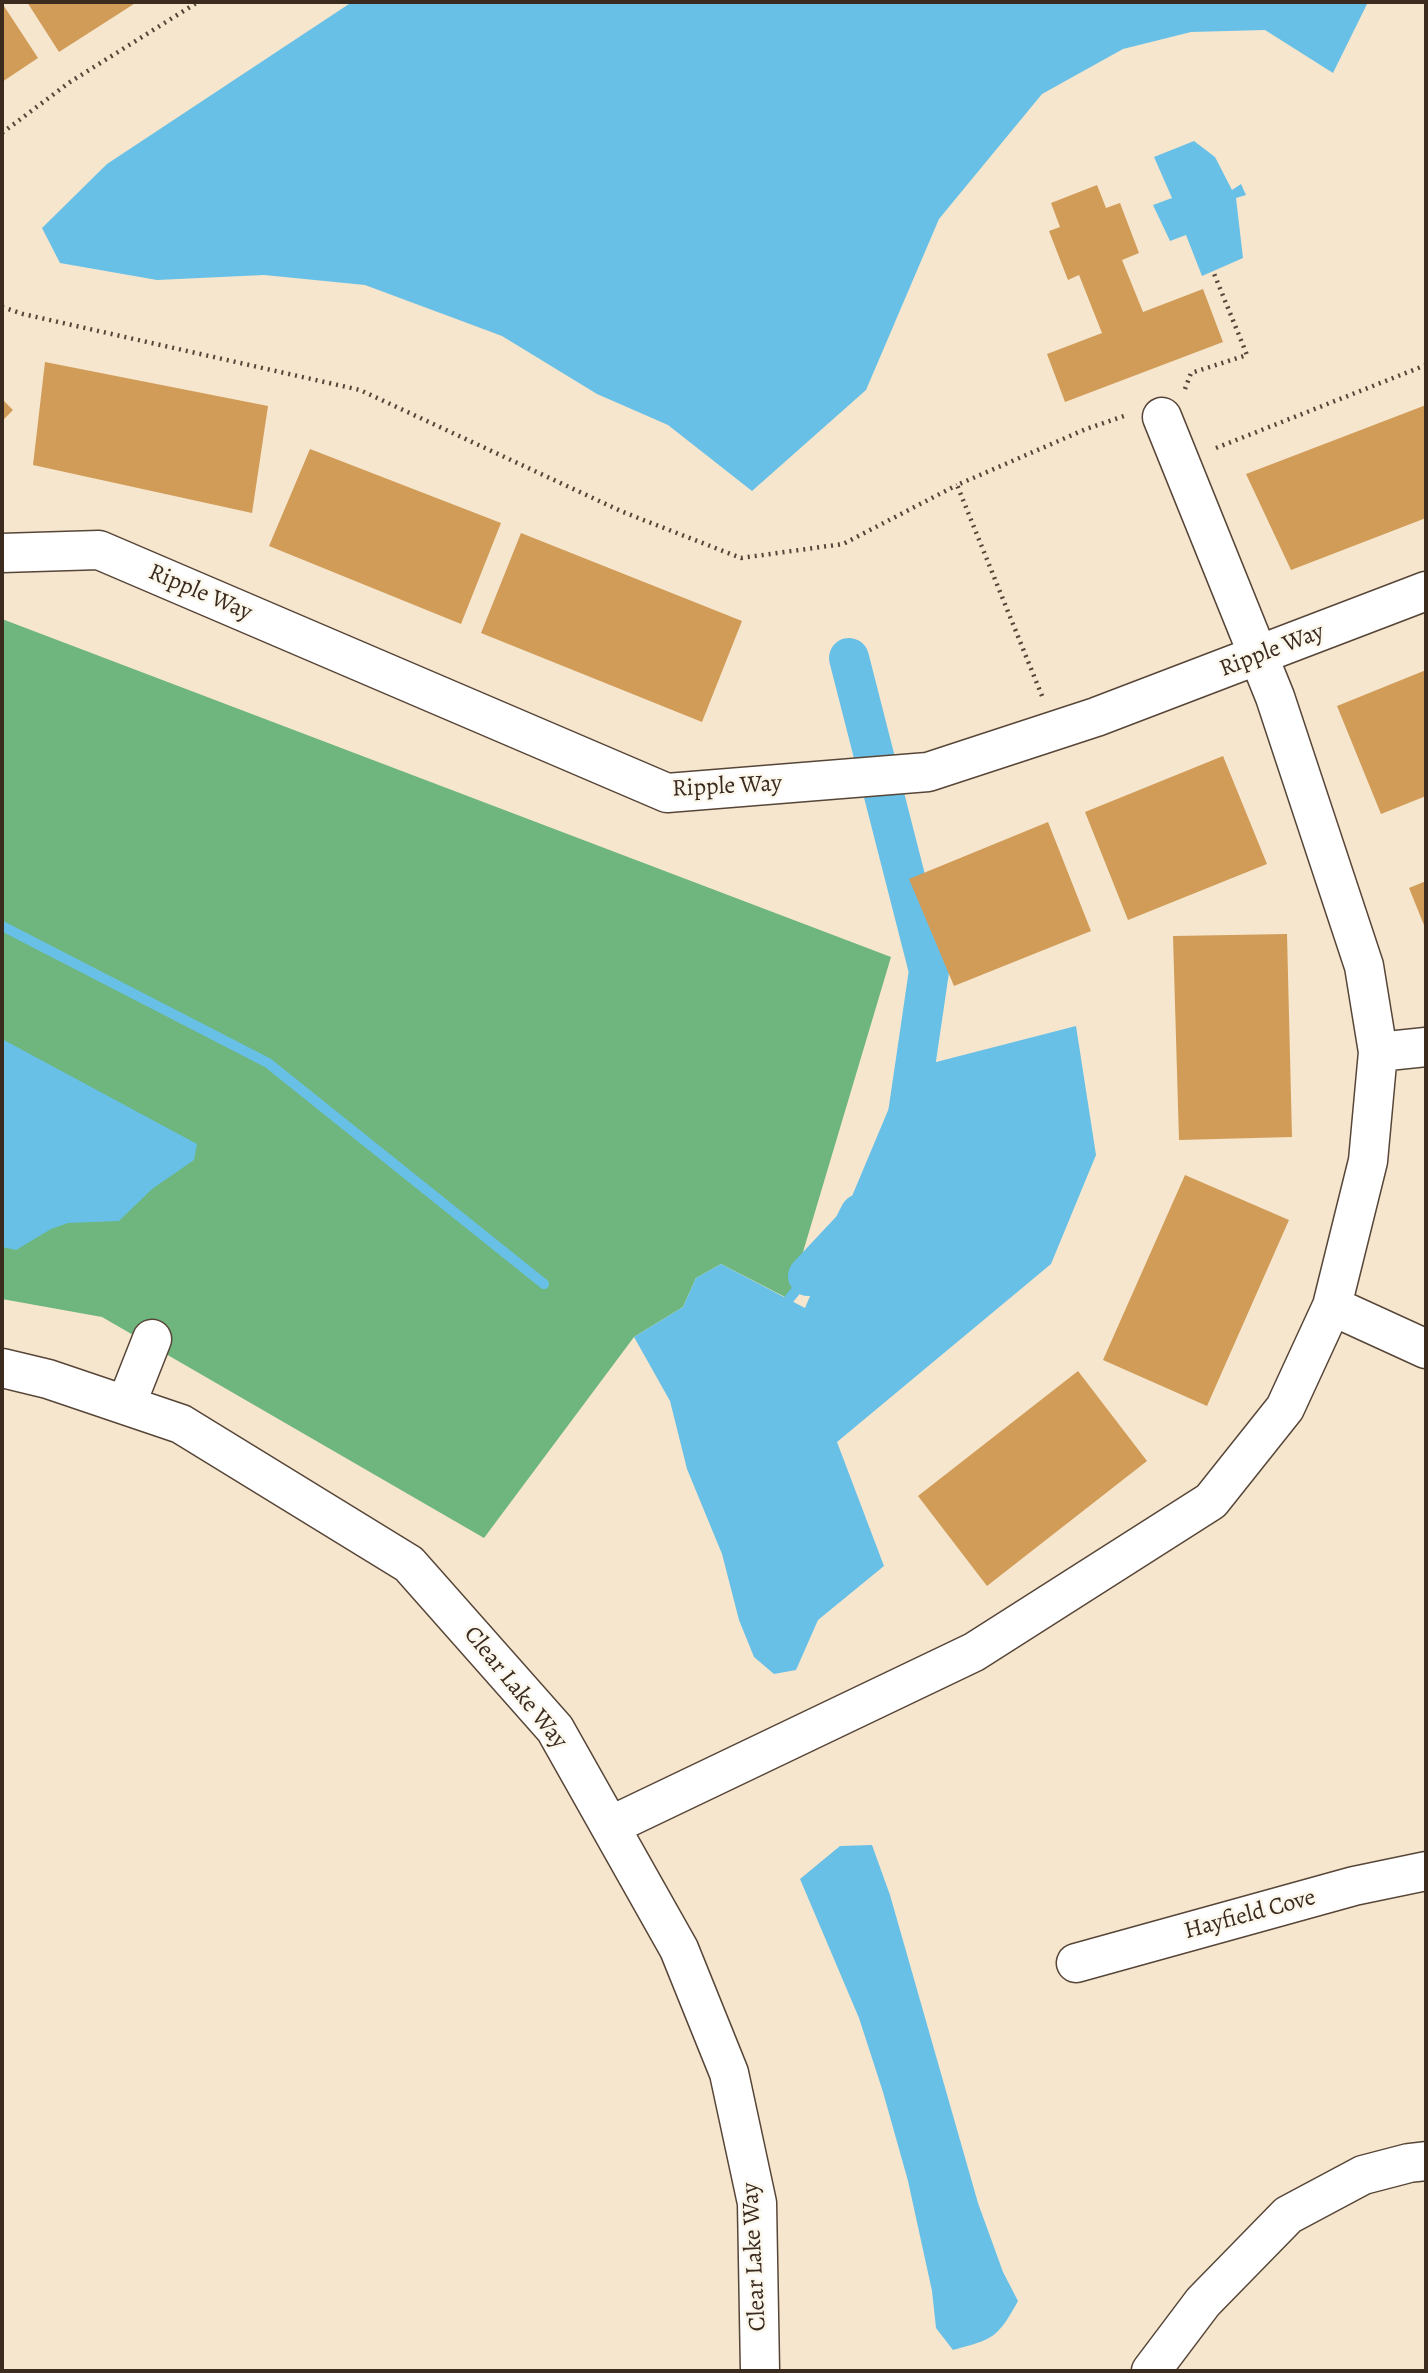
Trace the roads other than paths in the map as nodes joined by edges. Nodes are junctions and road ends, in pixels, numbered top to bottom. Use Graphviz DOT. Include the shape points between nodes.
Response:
graph roads {
  1 [pos="1159,409"];
  2 [pos="2,553"];
  3 [pos="1426,591"];
  4 [pos="1259,657"];
  5 [pos="1426,1047"];
  6 [pos="1378,1052"];
  7 [pos="1332,1306"];
  8 [pos="152,1339"];
  9 [pos="1426,1349"];
  10 [pos="2,1368"];
  11 [pos="126,1405"];
  12 [pos="610,1826"];
  13 [pos="1426,1871"];
  14 [pos="1076,1963"];
  15 [pos="1426,2161"];
  16 [pos="760,2371"];
  17 [pos="1150,2371"];
  1 -- 4 [label="street"];
  2 -- 4 [label="street, Ripple Way" via="99,550 667,793 928,772"];
  3 -- 4 [label="street, Ripple Way"];
  4 -- 6 [label="street" via="1364,966"];
  5 -- 6 [label="street"];
  6 -- 7 [label="street" via="1368,1161"];
  7 -- 9 [label="street"];
  7 -- 12 [label="street" via="1285,1408 1211,1501 974,1652"];
  8 -- 11 [label="street"];
  10 -- 11 [label="street, Clear Lake Way"];
  11 -- 12 [label="street, Clear Lake Way" via="181,1424 410,1564 555,1729"];
  12 -- 16 [label="street, Clear Lake Way" via="679,1950 729,2073 757,2203"];
  13 -- 14 [label="street, Hayfield Cove" via="1354,1886"];
  15 -- 17 [label="street" via="1363,2175 1288,2215 1203,2302"];
}
